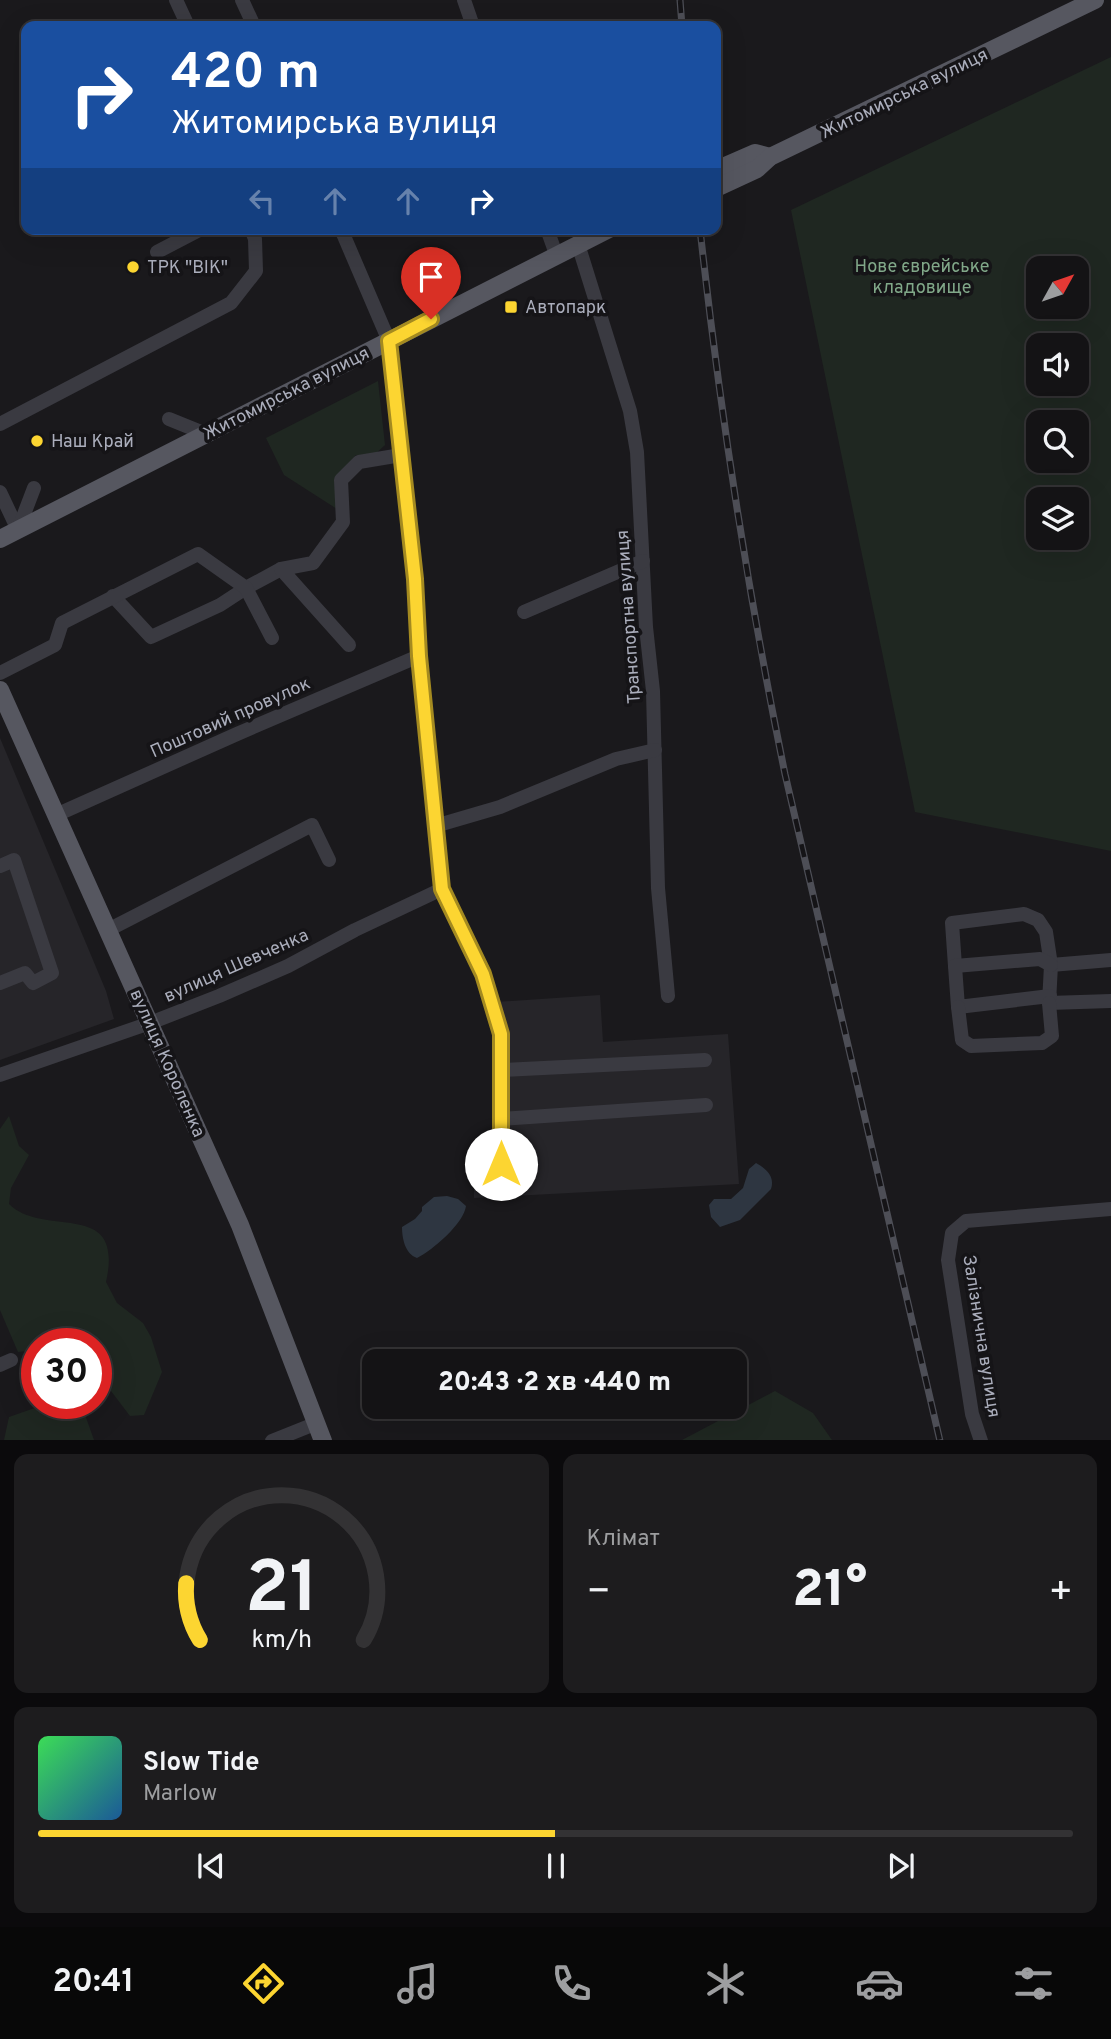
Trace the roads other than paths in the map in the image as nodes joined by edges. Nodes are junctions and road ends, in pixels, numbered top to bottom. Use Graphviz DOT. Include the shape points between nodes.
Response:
graph roads {
  1 [pos="176,0"];
  2 [pos="242,0"];
  3 [pos="464,0"];
  4 [pos="1095,0"];
  5 [pos="1070,6"];
  6 [pos="186,21"];
  7 [pos="252,21"];
  8 [pos="471,21"];
  9 [pos="770,158"];
  10 [pos="721,168"];
  11 [pos="721,186"];
  12 [pos="190,235"];
  13 [pos="253,235"];
  14 [pos="344,235"];
  15 [pos="549,235"];
  16 [pos="597,235"];
  17 [pos="578,244"];
  18 [pos="158,252"];
  19 [pos="556,254"];
  20 [pos="389,341"];
  21 [pos="169,419"];
  22 [pos="0,424"];
  23 [pos="206,434"];
  24 [pos="401,455"];
  25 [pos="34,488"];
  26 [pos="0,492"];
  27 [pos="18,530"];
  28 [pos="0,539"];
  29 [pos="643,561"];
  30 [pos="281,569"];
  31 [pos="246,588"];
  32 [pos="113,596"];
  33 [pos="524,612"];
  34 [pos="272,638"];
  35 [pos="349,645"];
  36 [pos="419,656"];
  37 [pos="0,673"];
  38 [pos="0,690"];
  39 [pos="655,750"];
  40 [pos="56,815"];
  41 [pos="435,826"];
  42 [pos="329,860"];
  43 [pos="0,866"];
  44 [pos="442,889"];
  45 [pos="108,930"];
  46 [pos="1111,960"];
  47 [pos="1051,965"];
  48 [pos="955,966"];
  49 [pos="0,983"];
  50 [pos="668,996"];
  51 [pos="1049,1000"];
  52 [pos="1111,1001"];
  53 [pos="958,1007"];
  54 [pos="150,1023"];
  55 [pos="705,1060"];
  56 [pos="502,1070"];
  57 [pos="0,1075"];
  58 [pos="706,1105"];
  59 [pos="501,1119"];
  60 [pos="501,1164"];
  61 [pos="1111,1209"];
  62 [pos="320,1432"];
  63 [pos="272,1440"];
  64 [pos="981,1440"];
  1 -- 6 [label="street"];
  2 -- 7 [label="street"];
  3 -- 8 [label="street"];
  4 -- 5 [label="main road, Житомирська вулиця"];
  5 -- 9 [label="main road, Житомирська вулиця"];
  9 -- 10 [label="main road" via="755,153"];
  9 -- 11 [label="main road, Житомирська вулиця" via="757,170"];
  12 -- 18 [label="street"];
  13 -- 22 [label="street" via="256,271 231,303"];
  14 -- 20 [label="street"];
  15 -- 19 [label="street"];
  16 -- 17 [label="main road, Житомирська вулиця"];
  17 -- 19 [label="main road, Житомирська вулиця"];
  17 -- 29 [label="street, Транспортна вулиця" via="630,411"];
  19 -- 20 [label="main road, Житомирська вулиця"];
  20 -- 23 [label="main road, Житомирська вулиця"];
  20 -- 24 [label="street"];
  21 -- 23 [label="street"];
  23 -- 27 [label="main road, Житомирська вулиця"];
  24 -- 30 [label="street" via="359,462 341,480 343,522 313,563"];
  24 -- 36 [label="street"];
  25 -- 27 [label="street"];
  26 -- 27 [label="street"];
  27 -- 28 [label="main road, Житомирська вулиця"];
  29 -- 33 [label="street"];
  29 -- 39 [label="street, Транспортна вулиця"];
  30 -- 31 [label="street"];
  30 -- 35 [label="street"];
  31 -- 32 [label="street" via="198,554"];
  31 -- 32 [label="street" via="152,637"];
  31 -- 34 [label="street"];
  32 -- 37 [label="street" via="62,624 55,645"];
  36 -- 40 [label="street, Поштовий провулок"];
  36 -- 41 [label="street"];
  38 -- 40 [label="main road, вулиця Короленка"];
  39 -- 41 [label="street" via="616,759 500,807"];
  39 -- 50 [label="street, Транспортна вулиця" via="658,888"];
  40 -- 45 [label="main road, вулиця Короленка"];
  41 -- 44 [label="street"];
  42 -- 45 [label="street" via="312,825"];
  43 -- 49 [label="street" via="14,860 52,973 33,983 25,973"];
  44 -- 54 [label="street, вулиця Шевченка" via="288,966"];
  44 -- 56 [label="street" via="483,974 501,1034"];
  45 -- 54 [label="main road, вулиця Короленка"];
  46 -- 47 [label="street"];
  47 -- 48 [label="street" via="1040,959"];
  47 -- 48 [label="street" via="1046,932 1038,920 1024,914 952,923"];
  47 -- 51 [label="street"];
  48 -- 53 [label="street"];
  51 -- 52 [label="street"];
  51 -- 53 [label="street"];
  51 -- 53 [label="street" via="1052,1036 1042,1043 971,1046 962,1040"];
  54 -- 57 [label="street, вулиця Шевченка"];
  54 -- 62 [label="main road, вулиця Короленка" via="240,1225"];
  55 -- 56 [label="street"];
  56 -- 59 [label="street"];
  58 -- 59 [label="street"];
  59 -- 60 [label="street"];
  61 -- 64 [label="street, Залізнична вулиця" via="966,1221 952,1233 948,1260 972,1414"];
  62 -- 63 [label="street"];
}
